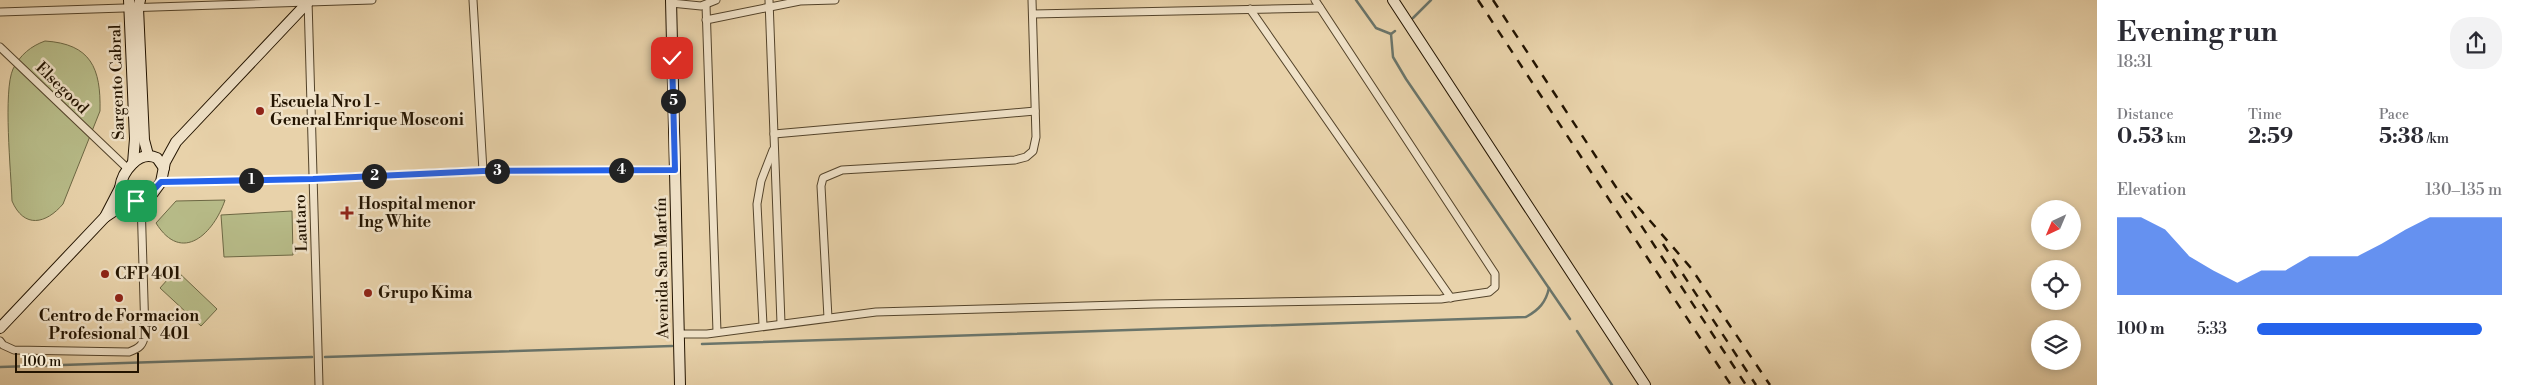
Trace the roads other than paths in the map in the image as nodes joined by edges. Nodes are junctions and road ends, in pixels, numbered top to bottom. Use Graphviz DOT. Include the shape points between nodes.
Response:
graph roads {
  1 [pos="372,0"];
  2 [pos="473,0"];
  3 [pos="716,0"];
  4 [pos="835,0"];
  5 [pos="1032,0"];
  6 [pos="1315,0"];
  7 [pos="1393,0"];
  8 [pos="309,1"];
  9 [pos="671,1"];
  10 [pos="134,4"];
  11 [pos="769,4"];
  12 [pos="706,5"];
  13 [pos="1320,8"];
  14 [pos="1250,9"];
  15 [pos="0,12"];
  16 [pos="1033,14"];
  17 [pos="706,20"];
  18 [pos="0,47"];
  19 [pos="1036,111"];
  20 [pos="774,134"];
  21 [pos="176,142"];
  22 [pos="774,145"];
  23 [pos="151,156"];
  24 [pos="131,166"];
  25 [pos="164,168"];
  26 [pos="675,170"];
  27 [pos="483,171"];
  28 [pos="313,179"];
  29 [pos="161,182"];
  30 [pos="120,188"];
  31 [pos="138,200"];
  32 [pos="105,216"];
  33 [pos="1451,298"];
  34 [pos="828,318"];
  35 [pos="781,323"];
  36 [pos="763,325"];
  37 [pos="0,328"];
  38 [pos="717,332"];
  39 [pos="679,334"];
  40 [pos="0,341"];
  41 [pos="320,385"];
  42 [pos="680,385"];
  43 [pos="1645,385"];
  1 -- 8 [label="street"];
  2 -- 27 [label="street"];
  3 -- 12 [label="street"];
  4 -- 11 [label="street"];
  5 -- 16 [label="street"];
  6 -- 13 [label="street"];
  7 -- 43 [label="main road"];
  8 -- 10 [label="street"];
  8 -- 21 [label="main road"];
  8 -- 28 [label="street, Lautaro"];
  9 -- 12 [label="street"];
  9 -- 26 [label="main road, Avenida San Martín"];
  10 -- 15 [label="street"];
  10 -- 23 [label="main road, Sargento Cabral" via="144,140"];
  10 -- 24 [label="main road, Sargento Cabral" via="135,139"];
  11 -- 17 [label="street"];
  11 -- 20 [label="street"];
  12 -- 17 [label="street"];
  13 -- 14 [label="street"];
  13 -- 33 [label="street" via="1495,274 1495,287 1489,292"];
  14 -- 16 [label="street"];
  14 -- 33 [label="street"];
  16 -- 19 [label="street"];
  17 -- 38 [label="street"];
  18 -- 24 [label="street, Elsegood"];
  19 -- 20 [label="street"];
  19 -- 34 [label="street" via="1036,146 1034,152 1026,157 842,170 823,178"];
  20 -- 22 [label="street"];
  21 -- 23 [label="main road"];
  21 -- 25 [label="main road"];
  22 -- 35 [label="street"];
  22 -- 36 [label="street" via="761,181 757,204"];
  23 -- 24 [label="main road"];
  23 -- 25 [label="main road"];
  24 -- 30 [label="main road"];
  25 -- 29 [label="main road"];
  26 -- 27 [label="street"];
  26 -- 39 [label="main road, Avenida San Martín"];
  27 -- 28 [label="street"];
  28 -- 29 [label="street"];
  28 -- 41 [label="street, Lautaro"];
  29 -- 31 [label="main road" via="153,193"];
  30 -- 31 [label="main road" via="126,198"];
  30 -- 32 [label="main road"];
  31 -- 32 [label="main road"];
  31 -- 40 [label="street" via="143,344 129,352 14,350"];
  32 -- 37 [label="main road"];
  33 -- 34 [label="street" via="924,310"];
  34 -- 35 [label="street"];
  35 -- 36 [label="street"];
  36 -- 38 [label="street"];
  38 -- 39 [label="street"];
  39 -- 42 [label="main road, Avenida San Martín"];
}
